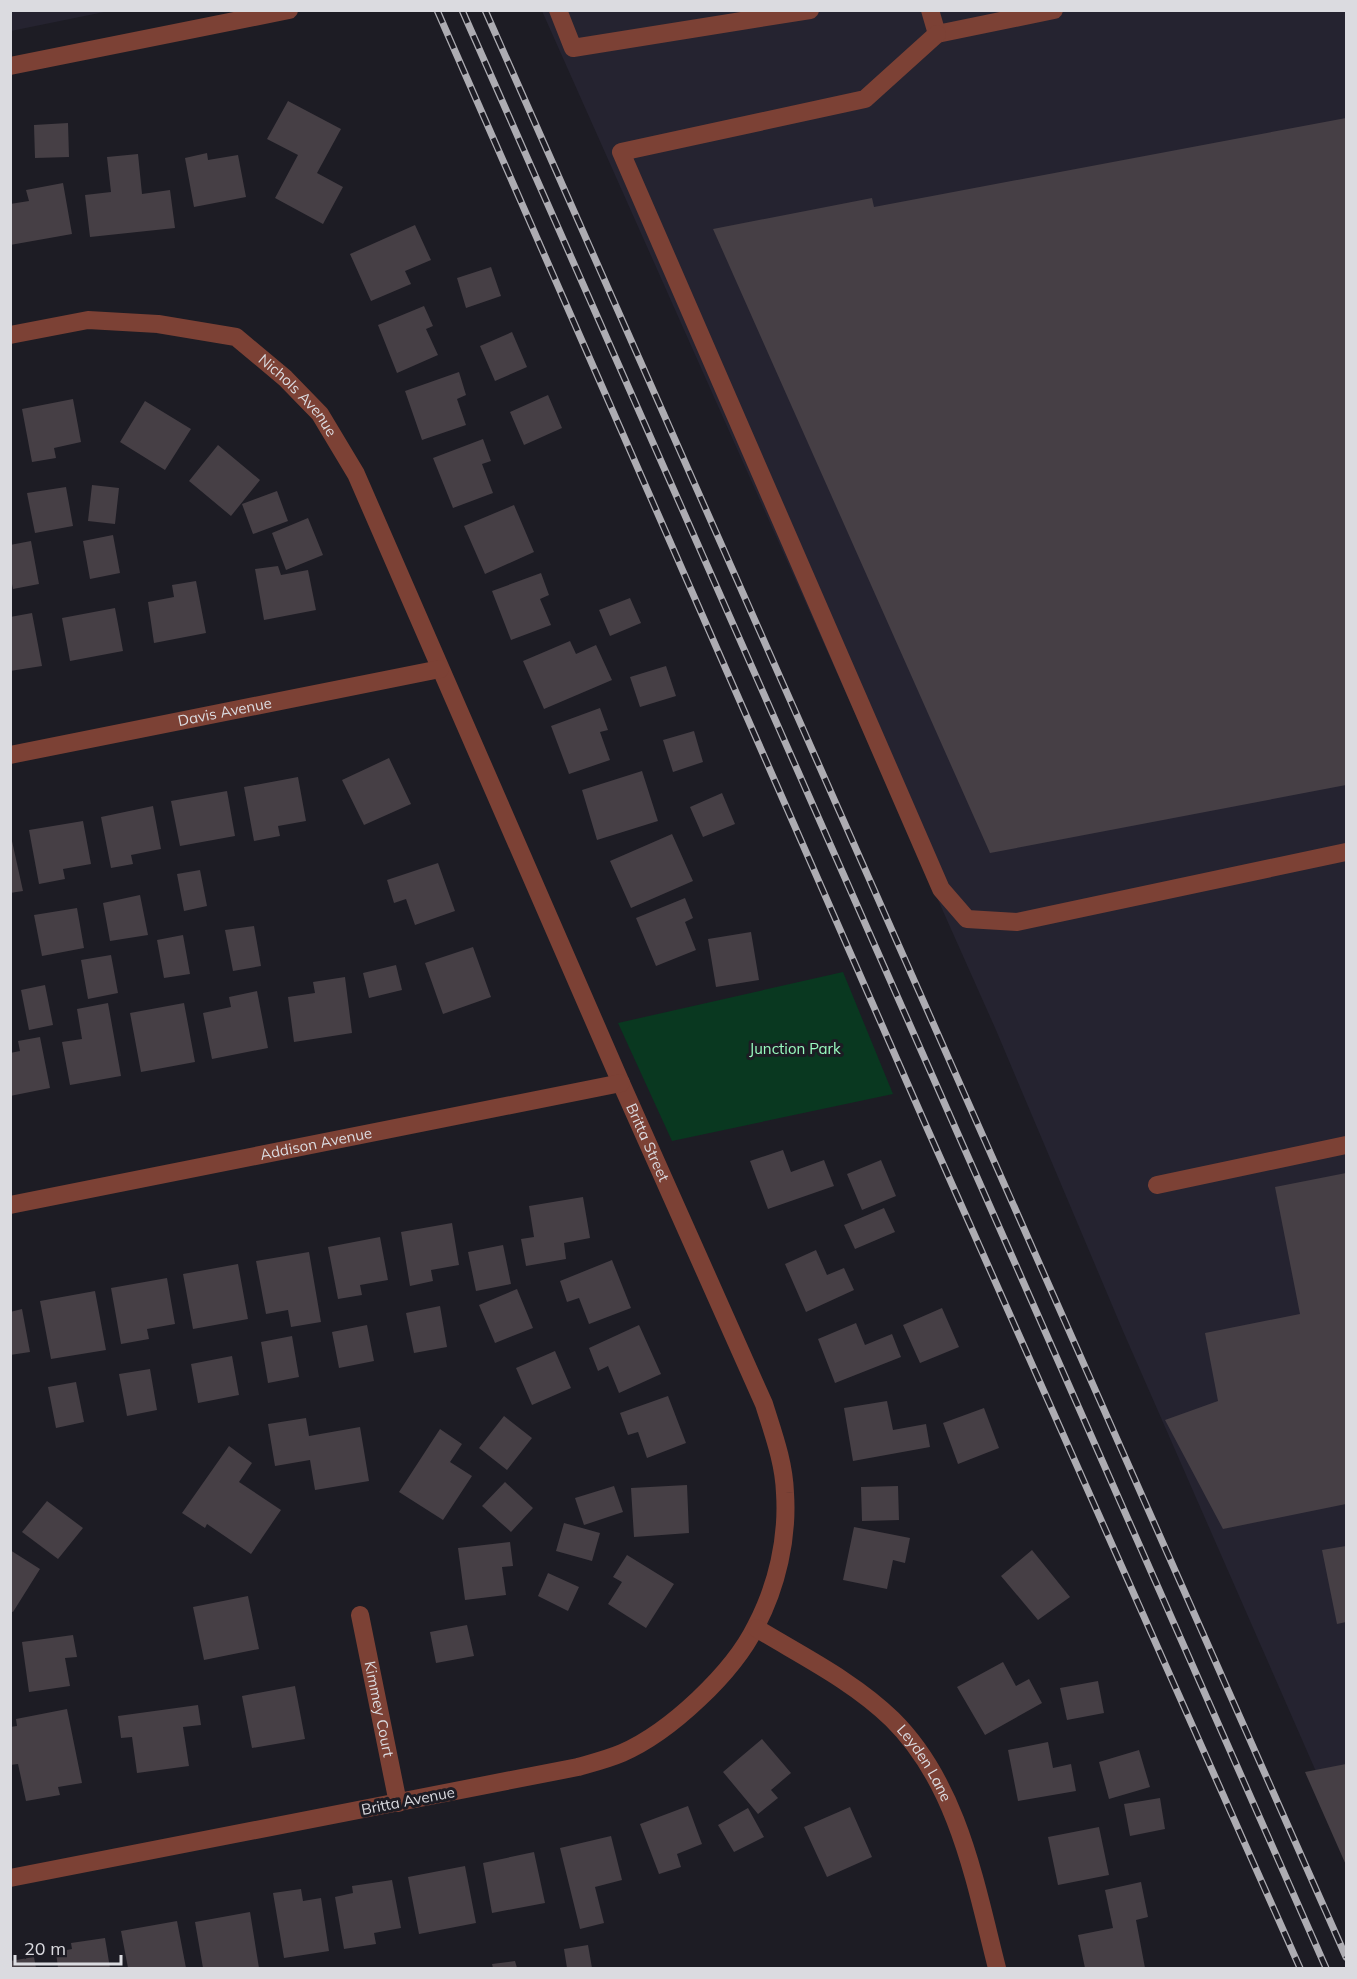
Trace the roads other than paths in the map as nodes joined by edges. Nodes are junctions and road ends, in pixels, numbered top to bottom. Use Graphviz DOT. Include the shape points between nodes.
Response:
graph roads {
  1 [pos="289,10"];
  2 [pos="558,10"];
  3 [pos="810,10"];
  4 [pos="930,10"];
  5 [pos="1054,10"];
  6 [pos="937,34"];
  7 [pos="10,66"];
  8 [pos="10,335"];
  9 [pos="440,669"];
  10 [pos="10,755"];
  11 [pos="1347,852"];
  12 [pos="621,1083"];
  13 [pos="1347,1145"];
  14 [pos="1157,1185"];
  15 [pos="10,1205"];
  16 [pos="360,1616"];
  17 [pos="756,1628"];
  18 [pos="398,1803"];
  19 [pos="10,1878"];
  20 [pos="997,1968"];
  1 -- 7 [label="street"];
  2 -- 3 [label="street" via="573,48"];
  4 -- 6 [label="street"];
  5 -- 6 [label="street"];
  6 -- 11 [label="street" via="865,99 621,152 941,889 967,919 1017,922"];
  8 -- 9 [label="street, Nichols Avenue" via="88,320 158,324 236,337 320,414 356,474"];
  9 -- 10 [label="street, Davis Avenue"];
  9 -- 12 [label="street, Britta Street"];
  12 -- 15 [label="street, Addison Avenue"];
  12 -- 17 [label="street, Britta Street" via="764,1404 779,1450 785,1493 783,1535 774,1585"];
  13 -- 14 [label="street"];
  16 -- 18 [label="street, Kimmey Court"];
  17 -- 18 [label="street, Britta Avenue" via="697,1701 661,1731 622,1754 578,1767"];
  17 -- 20 [label="street, Leyden Lane" via="849,1684 892,1720 926,1760 952,1808"];
  18 -- 19 [label="street, Britta Avenue"];
}
